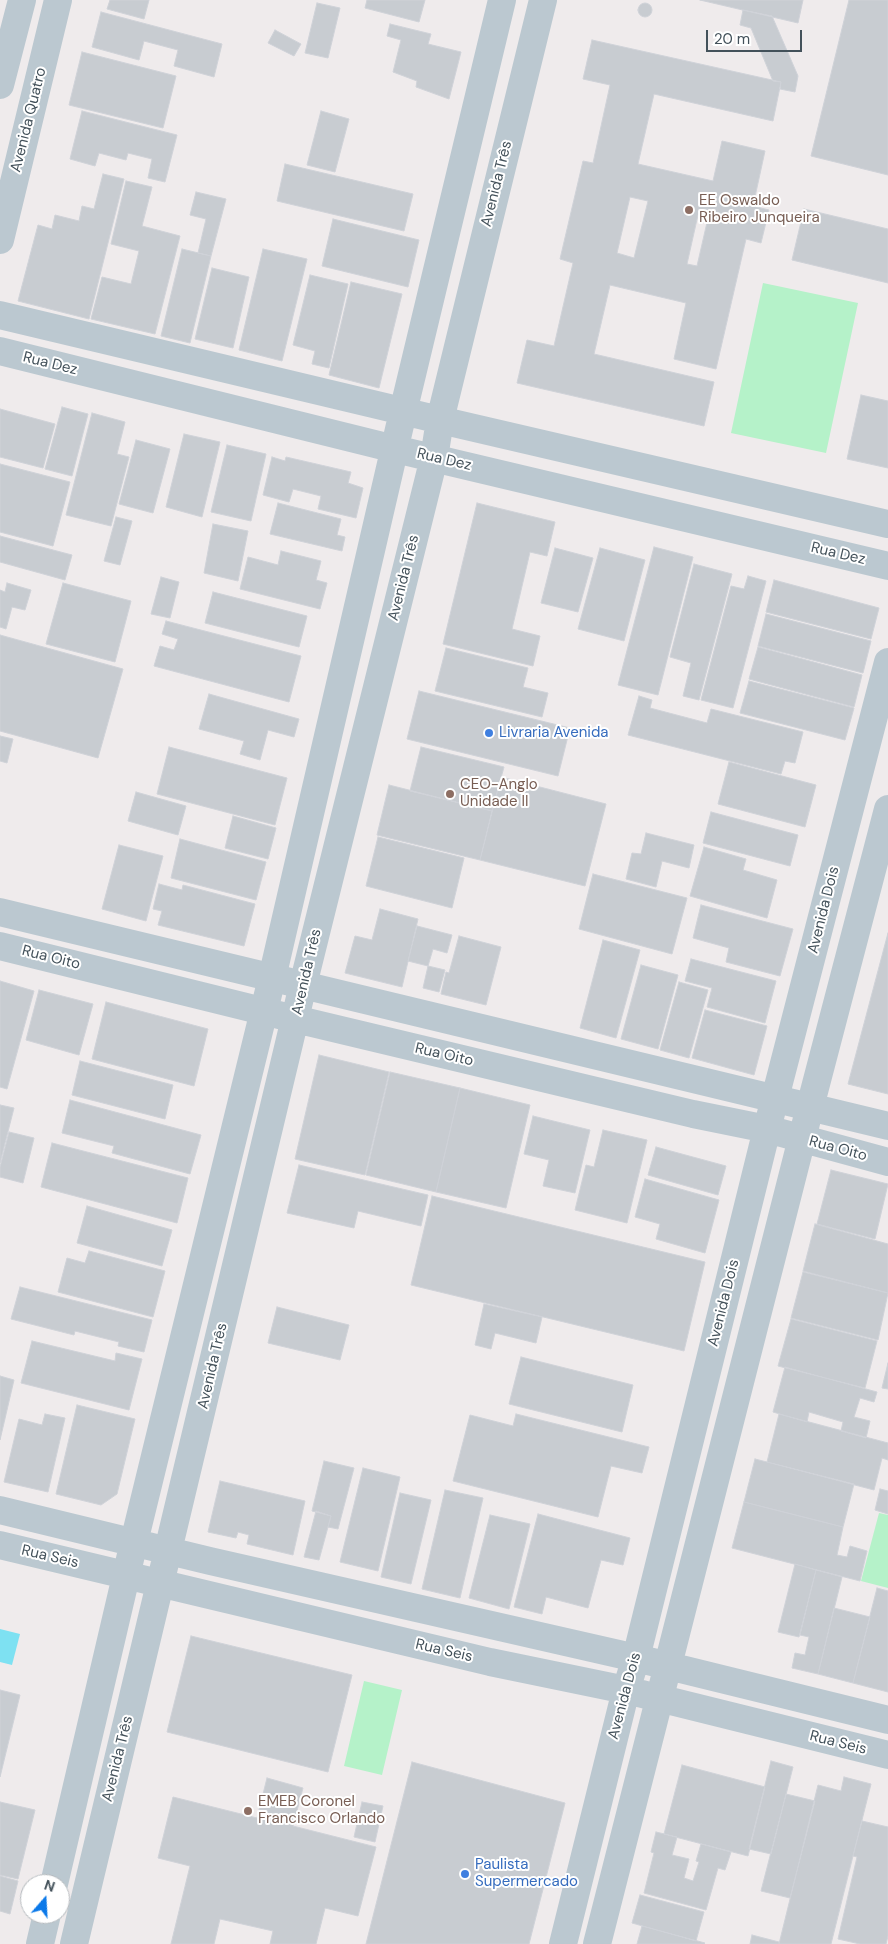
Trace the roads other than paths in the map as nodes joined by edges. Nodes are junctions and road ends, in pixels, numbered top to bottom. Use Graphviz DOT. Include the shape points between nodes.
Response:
graph roads {
  1 [pos="22,0"];
  2 [pos="58,0"];
  3 [pos="502,0"];
  4 [pos="542,0"];
  5 [pos="0,85"];
  6 [pos="0,240"];
  7 [pos="0,315"];
  8 [pos="0,351"];
  9 [pos="403,412"];
  10 [pos="440,420"];
  11 [pos="396,449"];
  12 [pos="434,458"];
  13 [pos="888,524"];
  14 [pos="888,566"];
  15 [pos="888,662"];
  16 [pos="888,809"];
  17 [pos="0,912"];
  18 [pos="0,946"];
  19 [pos="272,978"];
  20 [pos="303,985"];
  21 [pos="263,1011"];
  22 [pos="295,1019"];
  23 [pos="776,1098"];
  24 [pos="810,1107"];
  25 [pos="888,1126"];
  26 [pos="767,1129"];
  27 [pos="802,1140"];
  28 [pos="888,1162"];
  29 [pos="0,1510"];
  30 [pos="134,1542"];
  31 [pos="0,1545"];
  32 [pos="169,1550"];
  33 [pos="127,1576"];
  34 [pos="161,1584"];
  35 [pos="636,1658"];
  36 [pos="668,1665"];
  37 [pos="626,1690"];
  38 [pos="659,1698"];
  39 [pos="888,1720"];
  40 [pos="888,1756"];
  41 [pos="56,1874"];
  42 [pos="45,1924"];
  43 [pos="40,1944"];
  44 [pos="74,1944"];
  45 [pos="562,1944"];
  46 [pos="597,1944"];
  1 -- 5 [label="street"];
  2 -- 6 [label="street, Avenida Quatro"];
  3 -- 9 [label="street"];
  4 -- 10 [label="street, Avenida Três"];
  7 -- 9 [label="street"];
  8 -- 11 [label="street, Rua Dez"];
  9 -- 10 [label="street"];
  9 -- 11 [label="street"];
  10 -- 12 [label="street, Avenida Três"];
  10 -- 13 [label="street"];
  11 -- 12 [label="street, Rua Dez"];
  11 -- 19 [label="street"];
  12 -- 14 [label="street, Rua Dez"];
  12 -- 20 [label="street, Avenida Três"];
  15 -- 23 [label="street, Avenida Dois"];
  16 -- 24 [label="street"];
  17 -- 19 [label="street"];
  18 -- 21 [label="street, Rua Oito"];
  19 -- 20 [label="street"];
  19 -- 21 [label="street"];
  20 -- 22 [label="street, Avenida Três"];
  20 -- 23 [label="street"];
  21 -- 22 [label="street, Rua Oito"];
  21 -- 30 [label="street"];
  22 -- 26 [label="street, Rua Oito"];
  22 -- 32 [label="street, Avenida Três"];
  23 -- 24 [label="street"];
  23 -- 26 [label="street, Avenida Dois"];
  24 -- 25 [label="street"];
  24 -- 27 [label="street"];
  26 -- 27 [label="street, Rua Oito"];
  26 -- 35 [label="street, Avenida Dois"];
  27 -- 28 [label="street, Rua Oito"];
  27 -- 36 [label="street"];
  29 -- 30 [label="street"];
  30 -- 32 [label="street"];
  30 -- 33 [label="street"];
  31 -- 33 [label="street, Rua Seis"];
  32 -- 34 [label="street, Avenida Três"];
  32 -- 35 [label="street"];
  33 -- 34 [label="street, Rua Seis"];
  33 -- 41 [label="street"];
  34 -- 37 [label="street, Rua Seis" via="490,1662"];
  34 -- 44 [label="street, Avenida Três"];
  35 -- 36 [label="street"];
  35 -- 37 [label="street, Avenida Dois"];
  36 -- 38 [label="street"];
  36 -- 39 [label="street"];
  37 -- 38 [label="street, Rua Seis"];
  37 -- 45 [label="street, Avenida Dois"];
  38 -- 40 [label="street, Rua Seis"];
  38 -- 46 [label="street"];
  42 -- 43 [label="street"];
}
